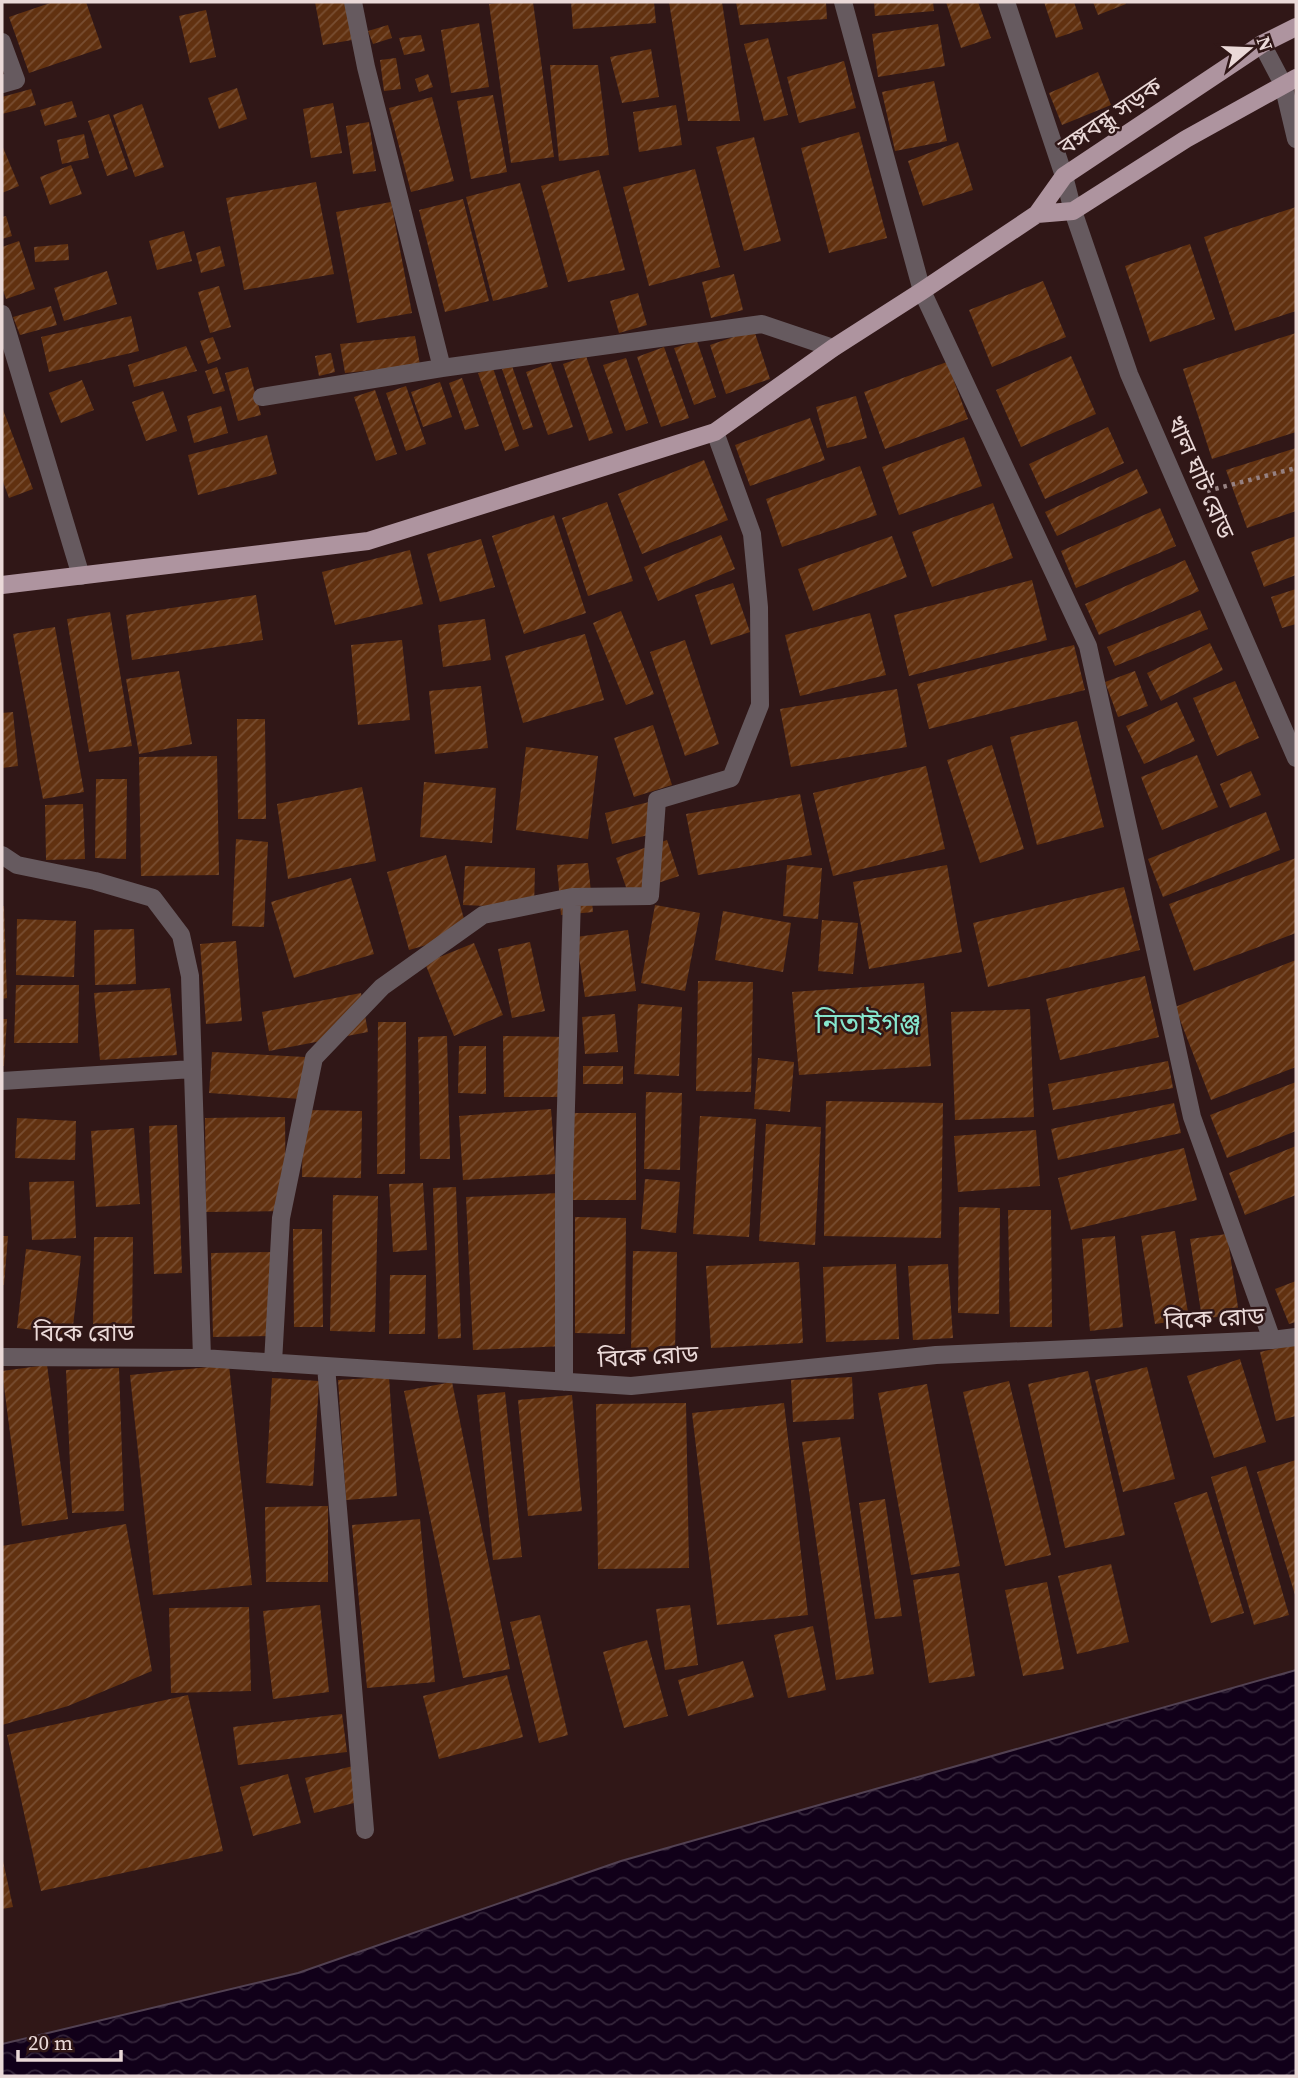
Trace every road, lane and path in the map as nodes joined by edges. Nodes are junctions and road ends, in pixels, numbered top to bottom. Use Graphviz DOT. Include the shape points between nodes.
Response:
graph roads {
  1 [pos="353,2"];
  2 [pos="843,2"];
  3 [pos="1006,2"];
  4 [pos="1296,27"];
  5 [pos="2,42"];
  6 [pos="1262,44"];
  7 [pos="1290,81"];
  8 [pos="2,84"];
  9 [pos="1296,139"];
  10 [pos="1064,176"];
  11 [pos="1073,211"];
  12 [pos="1037,214"];
  13 [pos="922,291"];
  14 [pos="2,314"];
  15 [pos="833,348"];
  16 [pos="442,368"];
  17 [pos="262,397"];
  18 [pos="715,432"];
  19 [pos="1296,468"];
  20 [pos="1183,498"];
  21 [pos="80,576"];
  22 [pos="2,585"];
  23 [pos="1296,758"];
  24 [pos="2,855"];
  25 [pos="572,897"];
  26 [pos="193,1069"];
  27 [pos="2,1081"];
  28 [pos="1296,1337"];
  29 [pos="1272,1340"];
  30 [pos="2,1357"];
  31 [pos="202,1358"];
  32 [pos="273,1363"];
  33 [pos="326,1366"];
  34 [pos="564,1382"];
  35 [pos="365,1830"];
  1 -- 16 [label="street"];
  2 -- 13 [label="street"];
  3 -- 10 [label="street, খাল ঘাট রোড"];
  4 -- 6 [label="main road, বঙ্গবন্ধু সড়ক"];
  5 -- 8 [label="street" via="16,80"];
  6 -- 7 [label="street"];
  6 -- 10 [label="main road, বঙ্গবন্ধু সড়ক"];
  7 -- 9 [label="street"];
  7 -- 11 [label="main road" via="1186,139"];
  10 -- 11 [label="street, খাল ঘাট রোড"];
  10 -- 12 [label="main road, বঙ্গবন্ধু সড়ক"];
  11 -- 12 [label="main road"];
  11 -- 20 [label="street, খাল ঘাট রোড" via="1129,374"];
  12 -- 13 [label="main road"];
  13 -- 15 [label="main road"];
  13 -- 29 [label="street" via="1088,646 1192,1117"];
  14 -- 21 [label="street"];
  15 -- 16 [label="street" via="762,324"];
  15 -- 18 [label="main road"];
  16 -- 17 [label="street"];
  18 -- 21 [label="main road" via="368,541"];
  18 -- 25 [label="street" via="752,534 759,607 760,705 732,778 657,800 650,896"];
  19 -- 20 [label="path"];
  20 -- 23 [label="street, খাল ঘাট রোড"];
  21 -- 22 [label="main road"];
  24 -- 26 [label="street" via="17,865 153,898 181,935 190,976"];
  25 -- 32 [label="street" via="483,915 382,987 314,1058 281,1217"];
  25 -- 34 [label="street"];
  26 -- 27 [label="street"];
  26 -- 31 [label="street"];
  28 -- 29 [label="street, বিকে রোড"];
  29 -- 34 [label="street, বিকে রোড" via="936,1355 631,1387"];
  30 -- 31 [label="street, বিকে রোড"];
  31 -- 32 [label="street, বিকে রোড"];
  32 -- 33 [label="street, বিকে রোড"];
  33 -- 34 [label="street, বিকে রোড"];
  33 -- 35 [label="street"];
}
